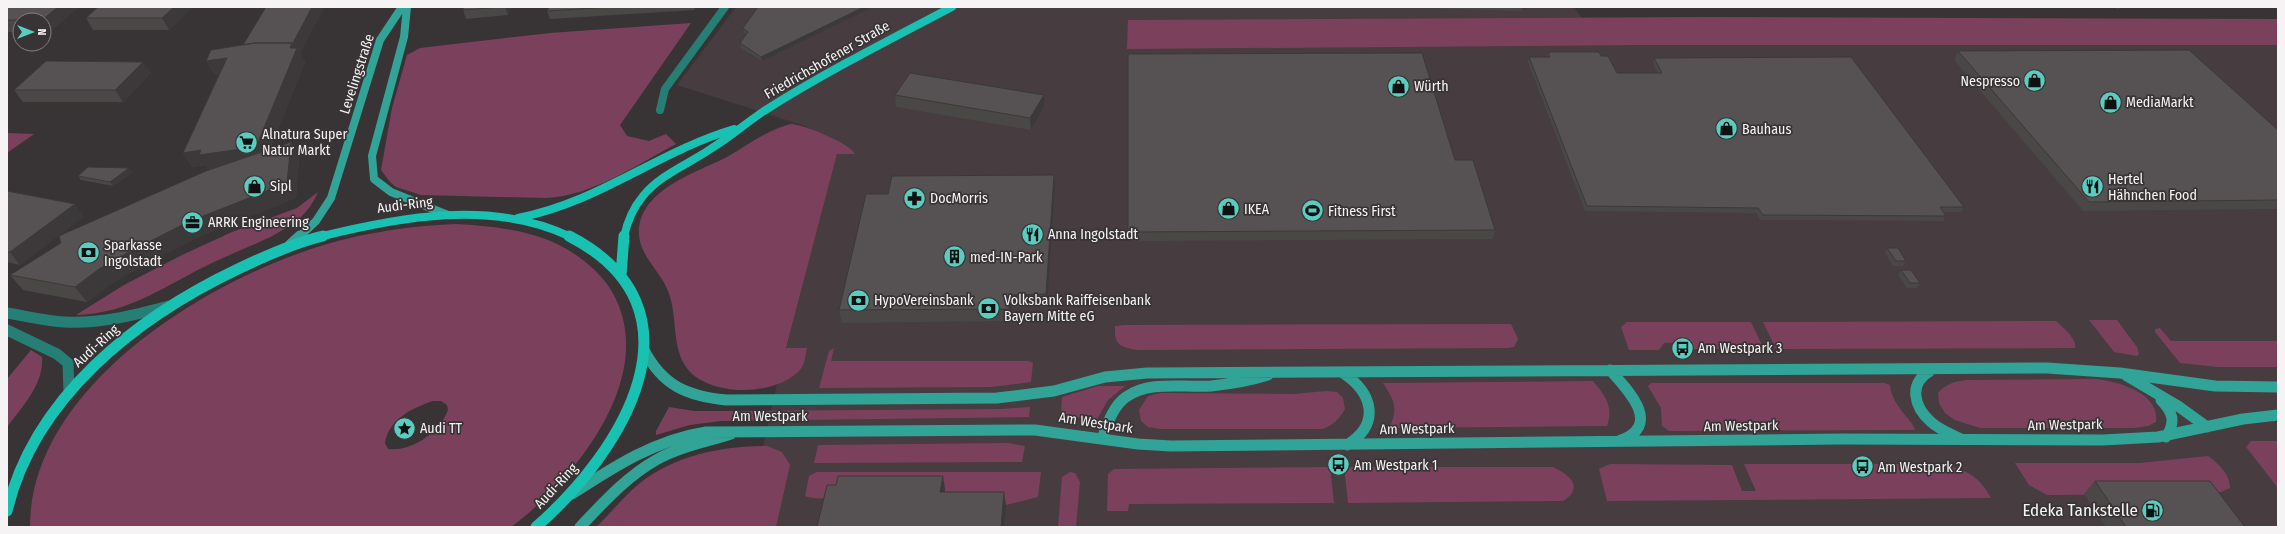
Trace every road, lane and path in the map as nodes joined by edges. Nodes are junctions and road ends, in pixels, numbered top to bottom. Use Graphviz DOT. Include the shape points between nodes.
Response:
graph roads {
  1 [pos="402,7"];
  2 [pos="407,7"];
  3 [pos="725,7"];
  4 [pos="952,7"];
  5 [pos="660,110"];
  6 [pos="738,128"];
  7 [pos="448,215"];
  8 [pos="512,219"];
  9 [pos="282,250"];
  10 [pos="621,275"];
  11 [pos="175,304"];
  12 [pos="7,313"];
  13 [pos="7,330"];
  14 [pos="644,350"];
  15 [pos="1610,370"];
  16 [pos="1932,370"];
  17 [pos="1277,371"];
  18 [pos="1342,373"];
  19 [pos="2120,373"];
  20 [pos="2147,387"];
  21 [pos="2278,387"];
  22 [pos="69,392"];
  23 [pos="2278,415"];
  24 [pos="2207,427"];
  25 [pos="738,432"];
  26 [pos="2166,437"];
  27 [pos="1102,439"];
  28 [pos="1964,441"];
  29 [pos="1613,443"];
  30 [pos="1347,445"];
  31 [pos="570,495"];
  32 [pos="7,511"];
  33 [pos="536,527"];
  34 [pos="580,527"];
  1 -- 9 [label="main road, Levelingstraße" via="380,40 335,189 312,225"];
  2 -- 7 [label="main road" via="404,36 372,156 374,179 391,192"];
  3 -- 5 [label="street" via="665,89"];
  4 -- 6 [label="main road, Friedrichshofener Straße" via="835,69"];
  6 -- 8 [label="main road, Friedrichshofener Straße" via="699,141 583,199 542,213"];
  6 -- 10 [label="main road, Friedrichshofener Straße" via="714,148 648,190 636,204 623,237"];
  7 -- 8 [label="main road, Audi-Ring"];
  7 -- 9 [label="main road, Audi-Ring" via="374,224"];
  8 -- 10 [label="main road, Audi-Ring" via="568,236 598,253"];
  9 -- 11 [label="main road, Audi-Ring" via="224,276"];
  10 -- 14 [label="main road, Audi-Ring" via="636,303 644,335"];
  11 -- 12 [label="street" via="130,316 91,322 52,321"];
  11 -- 22 [label="main road, Audi-Ring" via="108,354"];
  13 -- 22 [label="street" via="58,354 68,363"];
  14 -- 17 [label="main road, Am Westpark" via="657,374 670,383 695,395 726,400 997,398 1054,391 1105,377 1147,373"];
  14 -- 31 [label="main road, Audi-Ring" via="636,391 622,424 605,452"];
  15 -- 16 [label="main road, Am Westpark"];
  15 -- 18 [label="main road, Am Westpark"];
  15 -- 29 [label="main road" via="1635,402 1641,422 1639,430 1630,437"];
  16 -- 19 [label="main road, Am Westpark" via="2046,368"];
  16 -- 28 [label="main road" via="1920,375 1916,381 1918,401 1931,421"];
  17 -- 18 [label="main road, Am Westpark"];
  17 -- 27 [label="main road" via="1230,383 1161,386 1137,392 1125,398 1116,408"];
  18 -- 30 [label="main road" via="1353,378 1366,395 1369,405 1367,424 1363,433"];
  19 -- 20 [label="main road"];
  19 -- 21 [label="main road, Am Westpark" via="2215,386"];
  20 -- 24 [label="main road"];
  20 -- 26 [label="main road" via="2172,414 2172,429"];
  22 -- 32 [label="main road, Audi-Ring" via="45,423 26,455 16,475"];
  23 -- 24 [label="main road, Am Westpark" via="2254,416"];
  24 -- 26 [label="main road, Am Westpark"];
  25 -- 27 [label="main road, Am Westpark" via="1035,430"];
  25 -- 31 [label="main road, Am Westpark" via="706,432 674,438 643,450"];
  25 -- 34 [label="main road" via="668,454 617,489"];
  26 -- 28 [label="main road, Am Westpark" via="2136,440"];
  27 -- 30 [label="main road, Am Westpark" via="1171,446"];
  28 -- 29 [label="main road, Am Westpark" via="1844,439"];
  29 -- 30 [label="main road, Am Westpark" via="1572,441"];
  31 -- 33 [label="main road, Audi-Ring"];
}
